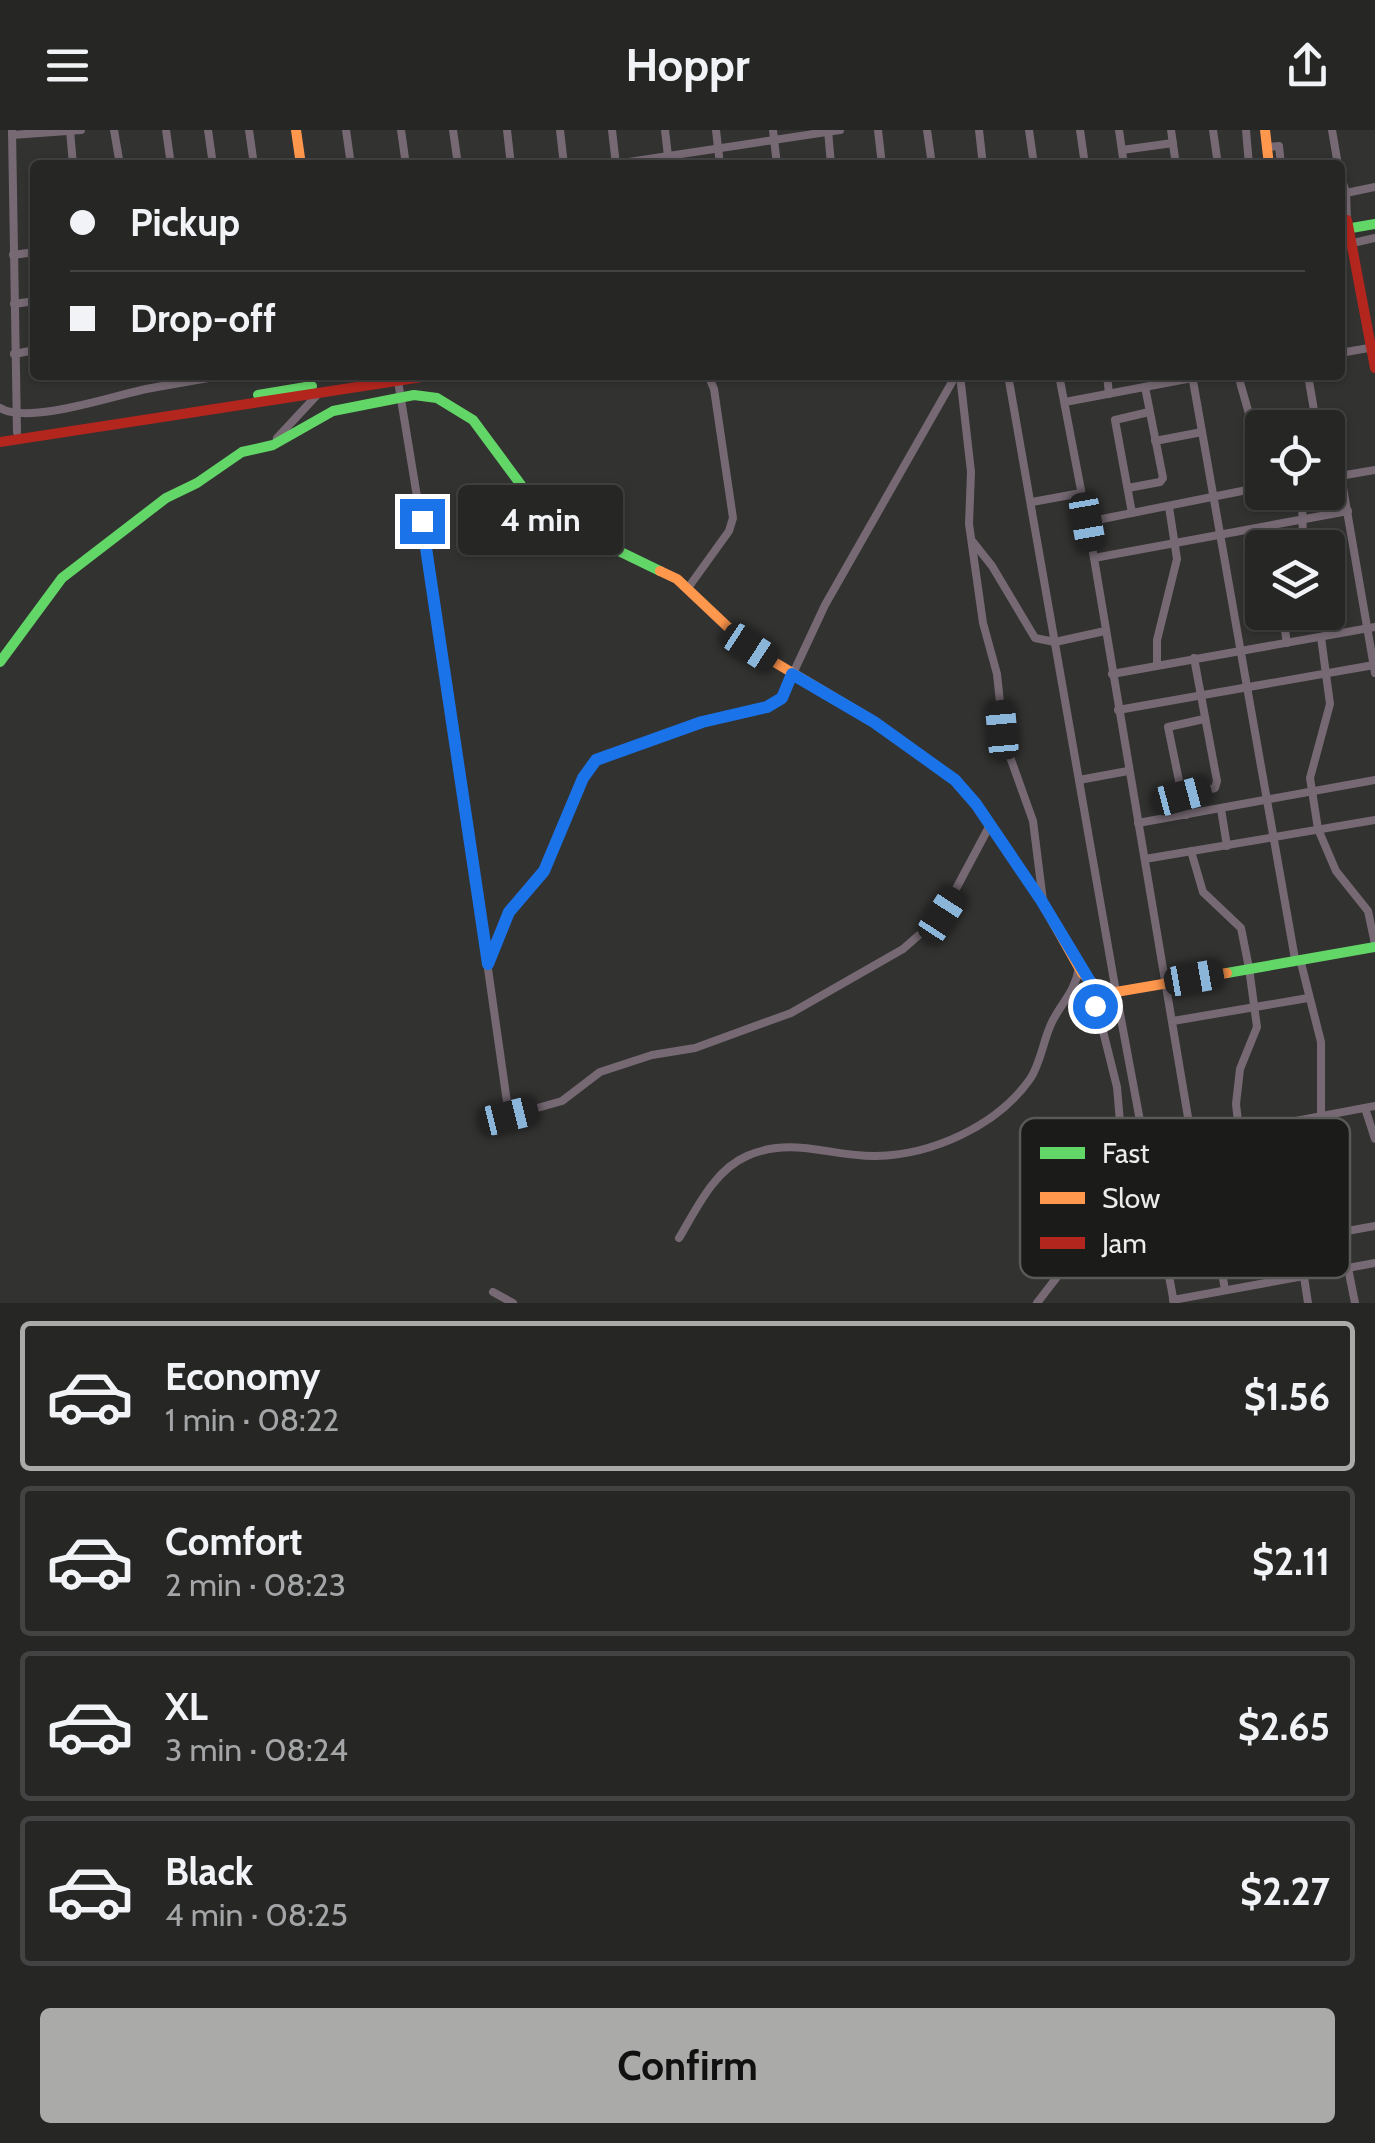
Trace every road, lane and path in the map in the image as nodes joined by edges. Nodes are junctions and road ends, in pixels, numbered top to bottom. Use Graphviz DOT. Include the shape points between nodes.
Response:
graph roads {
  1 [pos="81,130"];
  2 [pos="114,130"];
  3 [pos="166,130"];
  4 [pos="208,130"];
  5 [pos="249,130"];
  6 [pos="296,130"];
  7 [pos="346,130"];
  8 [pos="401,130"];
  9 [pos="453,130"];
  10 [pos="506,130"];
  11 [pos="560,130"];
  12 [pos="612,130"];
  13 [pos="665,130"];
  14 [pos="716,130"];
  15 [pos="840,130"];
  16 [pos="878,130"];
  17 [pos="927,130"];
  18 [pos="979,130"];
  19 [pos="1029,130"];
  20 [pos="1080,130"];
  21 [pos="1119,130"];
  22 [pos="1171,130"];
  23 [pos="1213,130"];
  24 [pos="1246,130"];
  25 [pos="1265,130"];
  26 [pos="1332,130"];
  27 [pos="70,131"];
  28 [pos="828,131"];
  29 [pos="12,133"];
  30 [pos="774,135"];
  31 [pos="1173,143"];
  32 [pos="1267,147"];
  33 [pos="718,148"];
  34 [pos="1122,150"];
  35 [pos="72,160"];
  36 [pos="119,160"];
  37 [pos="170,160"];
  38 [pos="212,160"];
  39 [pos="253,160"];
  40 [pos="300,160"];
  41 [pos="350,160"];
  42 [pos="405,160"];
  43 [pos="457,160"];
  44 [pos="510,160"];
  45 [pos="563,160"];
  46 [pos="614,160"];
  47 [pos="668,160"];
  48 [pos="719,160"];
  49 [pos="776,160"];
  50 [pos="831,160"];
  51 [pos="881,160"];
  52 [pos="931,160"];
  53 [pos="982,160"];
  54 [pos="1033,160"];
  55 [pos="1084,160"];
  56 [pos="1123,160"];
  57 [pos="1175,160"];
  58 [pos="1217,160"];
  59 [pos="1249,160"];
  60 [pos="1268,160"];
  61 [pos="1280,160"];
  62 [pos="1337,160"];
  63 [pos="1375,186"];
  64 [pos="1345,190"];
  65 [pos="1346,193"];
  66 [pos="1345,209"];
  67 [pos="1375,216"];
  68 [pos="1375,224"];
  69 [pos="1345,225"];
  70 [pos="1345,225"];
  71 [pos="1375,238"];
  72 [pos="1346,244"];
  73 [pos="30,253"];
  74 [pos="13,255"];
  75 [pos="30,302"];
  76 [pos="14,304"];
  77 [pos="1373,347"];
  78 [pos="30,351"];
  79 [pos="1345,352"];
  80 [pos="14,354"];
  81 [pos="1375,368"];
  82 [pos="153,380"];
  83 [pos="190,380"];
  84 [pos="404,380"];
  85 [pos="710,380"];
  86 [pos="955,380"];
  87 [pos="959,380"];
  88 [pos="1009,380"];
  89 [pos="1060,380"];
  90 [pos="1108,380"];
  91 [pos="1175,380"];
  92 [pos="1193,380"];
  93 [pos="1239,380"];
  94 [pos="1309,380"];
  95 [pos="398,381"];
  96 [pos="334,383"];
  97 [pos="1144,387"];
  98 [pos="154,388"];
  99 [pos="318,394"];
  100 [pos="1109,394"];
  101 [pos="402,398"];
  102 [pos="1065,402"];
  103 [pos="0,408"];
  104 [pos="1248,410"];
  105 [pos="1314,410"];
  106 [pos="16,412"];
  107 [pos="1149,412"];
  108 [pos="17,432"];
  109 [pos="1202,432"];
  110 [pos="0,434"];
  111 [pos="1155,441"];
  112 [pos="0,442"];
  113 [pos="261,446"];
  114 [pos="1375,470"];
  115 [pos="1345,475"];
  116 [pos="1128,488"];
  117 [pos="1245,490"];
  118 [pos="1082,493"];
  119 [pos="1216,496"];
  120 [pos="1345,496"];
  121 [pos="1032,502"];
  122 [pos="1169,506"];
  123 [pos="1304,510"];
  124 [pos="1348,511"];
  125 [pos="1132,514"];
  126 [pos="1305,520"];
  127 [pos="1087,522"];
  128 [pos="1305,530"];
  129 [pos="1222,535"];
  130 [pos="971,538"];
  131 [pos="1176,544"];
  132 [pos="1094,558"];
  133 [pos="688,588"];
  134 [pos="1372,627"];
  135 [pos="1285,630"];
  136 [pos="1105,631"];
  137 [pos="1321,637"];
  138 [pos="1054,642"];
  139 [pos="1287,643"];
  140 [pos="1240,650"];
  141 [pos="1194,658"];
  142 [pos="0,662"];
  143 [pos="1157,665"];
  144 [pos="1374,665"];
  145 [pos="1327,672"];
  146 [pos="1375,672"];
  147 [pos="792,674"];
  148 [pos="1112,674"];
  149 [pos="1246,686"];
  150 [pos="1200,695"];
  151 [pos="1118,710"];
  152 [pos="1204,718"];
  153 [pos="1128,771"];
  154 [pos="1080,780"];
  155 [pos="1375,780"];
  156 [pos="1312,792"];
  157 [pos="1182,796"];
  158 [pos="1266,801"];
  159 [pos="1221,808"];
  160 [pos="1186,815"];
  161 [pos="1375,820"];
  162 [pos="1138,823"];
  163 [pos="990,825"];
  164 [pos="1318,829"];
  165 [pos="1273,838"];
  166 [pos="1227,846"];
  167 [pos="1191,851"];
  168 [pos="1145,859"];
  169 [pos="1044,905"];
  170 [pos="1375,946"];
  171 [pos="1298,959"];
  172 [pos="488,964"];
  173 [pos="1079,968"];
  174 [pos="1250,968"];
  175 [pos="1091,983"];
  176 [pos="1166,983"];
  177 [pos="1116,992"];
  178 [pos="1308,998"];
  179 [pos="1256,1006"];
  180 [pos="1172,1021"];
  181 [pos="1370,1107"];
  182 [pos="1321,1116"];
  183 [pos="1119,1118"];
  184 [pos="1140,1118"];
  185 [pos="1188,1118"];
  186 [pos="1238,1118"];
  187 [pos="1309,1118"];
  188 [pos="1375,1139"];
  189 [pos="1375,1226"];
  190 [pos="1350,1231"];
  191 [pos="679,1238"];
  192 [pos="1375,1263"];
  193 [pos="1350,1268"];
  194 [pos="1056,1278"];
  195 [pos="1221,1278"];
  196 [pos="1297,1278"];
  197 [pos="1350,1278"];
  198 [pos="1222,1291"];
  199 [pos="492,1292"];
  200 [pos="1174,1301"];
  201 [pos="514,1303"];
  202 [pos="1037,1303"];
  203 [pos="1222,1303"];
  204 [pos="1355,1303"];
  1 -- 27 [label="street"];
  2 -- 36 [label="street"];
  3 -- 37 [label="street"];
  4 -- 38 [label="street"];
  5 -- 39 [label="street"];
  6 -- 40 [label="main road"];
  7 -- 41 [label="street"];
  8 -- 42 [label="street"];
  9 -- 43 [label="street"];
  10 -- 44 [label="street"];
  11 -- 45 [label="street"];
  12 -- 46 [label="street"];
  13 -- 47 [label="street"];
  14 -- 33 [label="street"];
  15 -- 28 [label="street"];
  16 -- 51 [label="street"];
  17 -- 52 [label="street"];
  18 -- 53 [label="street"];
  19 -- 54 [label="street"];
  20 -- 55 [label="street"];
  21 -- 34 [label="street"];
  22 -- 31 [label="street"];
  23 -- 58 [label="street"];
  24 -- 59 [label="street"];
  25 -- 32 [label="main road"];
  26 -- 62 [label="street"];
  27 -- 29 [label="street"];
  27 -- 35 [label="street"];
  28 -- 30 [label="street"];
  28 -- 50 [label="street"];
  29 -- 74 [label="street"];
  30 -- 33 [label="street"];
  30 -- 49 [label="street"];
  31 -- 34 [label="street"];
  31 -- 57 [label="street"];
  32 -- 60 [label="main road"];
  32 -- 61 [label="street" via="1279,146"];
  33 -- 47 [label="street"];
  33 -- 48 [label="street"];
  34 -- 56 [label="street"];
  63 -- 65 [label="street"];
  64 -- 65 [label="street"];
  65 -- 66 [label="street"];
  67 -- 69 [label="main road"];
  68 -- 70 [label="main road"];
  71 -- 72 [label="street"];
  72 -- 77 [label="main road"];
  73 -- 74 [label="street"];
  74 -- 76 [label="street"];
  75 -- 76 [label="street"];
  76 -- 80 [label="street"];
  77 -- 79 [label="street"];
  77 -- 81 [label="main road"];
  78 -- 80 [label="street"];
  80 -- 106 [label="street"];
  82 -- 98 [label="street"];
  83 -- 98 [label="street"];
  84 -- 95 [label="main road"];
  85 -- 133 [label="street" via="732,524"];
  86 -- 147 [label="street"];
  87 -- 130 [label="street" via="971,472"];
  88 -- 121 [label="street"];
  89 -- 102 [label="street"];
  90 -- 100 [label="street"];
  91 -- 97 [label="street"];
  92 -- 109 [label="street"];
  93 -- 104 [label="street"];
  94 -- 105 [label="street"];
  95 -- 96 [label="main road"];
  95 -- 101 [label="street"];
  96 -- 99 [label="main road"];
  96 -- 108 [label="main road"];
  97 -- 100 [label="street"];
  97 -- 107 [label="street"];
  98 -- 106 [label="street" via="68,409"];
  99 -- 112 [label="main road"];
  99 -- 113 [label="street" via="290,427"];
  100 -- 102 [label="street"];
  101 -- 113 [label="main road" via="333,411"];
  101 -- 133 [label="main road" via="425,394 458,408 557,521"];
  101 -- 172 [label="street"];
  102 -- 118 [label="street"];
  103 -- 106 [label="street"];
  106 -- 108 [label="street"];
  107 -- 111 [label="street"];
  107 -- 116 [label="street" via="1115,420"];
  108 -- 110 [label="main road"];
  109 -- 111 [label="street"];
  109 -- 119 [label="street"];
  111 -- 116 [label="street" via="1162,480"];
  113 -- 142 [label="main road" via="166,498 88,555 42,601"];
  114 -- 115 [label="street"];
  116 -- 125 [label="street"];
  117 -- 119 [label="street"];
  118 -- 121 [label="street"];
  118 -- 127 [label="street"];
  119 -- 122 [label="street"];
  119 -- 129 [label="street"];
  120 -- 124 [label="street"];
  121 -- 138 [label="street"];
  122 -- 125 [label="street"];
  122 -- 131 [label="street"];
  123 -- 126 [label="street"];
  124 -- 126 [label="street"];
  124 -- 134 [label="street"];
  125 -- 127 [label="street"];
  126 -- 128 [label="street"];
  126 -- 129 [label="street"];
  127 -- 132 [label="street"];
  129 -- 131 [label="street"];
  129 -- 140 [label="street"];
  130 -- 138 [label="street" via="1033,636"];
  130 -- 169 [label="street" via="1002,730 1033,821"];
  131 -- 132 [label="street"];
  131 -- 143 [label="street"];
  132 -- 136 [label="street"];
  133 -- 147 [label="main road" via="750,647"];
  134 -- 137 [label="street"];
  134 -- 144 [label="street"];
  135 -- 139 [label="street"];
  136 -- 138 [label="street"];
  136 -- 148 [label="street"];
  137 -- 139 [label="street"];
  137 -- 145 [label="street"];
  138 -- 154 [label="street"];
  139 -- 140 [label="street"];
  140 -- 141 [label="street"];
  140 -- 149 [label="street"];
  141 -- 143 [label="street"];
  141 -- 150 [label="street"];
  143 -- 148 [label="street"];
  144 -- 145 [label="street"];
  144 -- 146 [label="street"];
  145 -- 149 [label="street"];
  145 -- 156 [label="street" via="1330,704 1310,773"];
  147 -- 163 [label="main road" via="946,774"];
  147 -- 172 [label="street" via="782,698 767,707 596,760 544,871 509,912"];
  148 -- 151 [label="street"];
  149 -- 150 [label="street"];
  149 -- 158 [label="street"];
  150 -- 151 [label="street"];
  150 -- 152 [label="street"];
  151 -- 153 [label="street"];
  152 -- 157 [label="street" via="1217,784"];
  152 -- 157 [label="street" via="1168,727"];
  153 -- 154 [label="street"];
  153 -- 162 [label="street"];
  154 -- 177 [label="street"];
  155 -- 156 [label="street"];
  156 -- 158 [label="street"];
  156 -- 164 [label="street"];
  157 -- 160 [label="street"];
  158 -- 159 [label="street"];
  158 -- 165 [label="street"];
  159 -- 160 [label="street"];
  159 -- 166 [label="street"];
  160 -- 162 [label="street"];
  161 -- 164 [label="street"];
  162 -- 168 [label="street"];
  163 -- 169 [label="main road"];
  163 -- 172 [label="street" via="942,915 903,949 791,1013 695,1048 600,1072 562,1101 509,1116"];
  164 -- 165 [label="street"];
  164 -- 170 [label="street" via="1336,872 1368,911"];
  165 -- 166 [label="street"];
  165 -- 171 [label="street"];
  166 -- 167 [label="street"];
  167 -- 168 [label="street"];
  167 -- 174 [label="street" via="1203,892 1241,928"];
  168 -- 176 [label="street"];
  169 -- 173 [label="main road"];
  170 -- 171 [label="main road"];
  171 -- 174 [label="main road"];
  171 -- 178 [label="street"];
  173 -- 175 [label="main road"];
  173 -- 191 [label="street" via="1032,1077 983,1122 950,1141 893,1154 810,1146 746,1156 707,1191"];
  174 -- 176 [label="main road"];
  174 -- 179 [label="street"];
  175 -- 177 [label="main road"];
  175 -- 183 [label="street"];
  176 -- 177 [label="main road"];
  176 -- 180 [label="street"];
  177 -- 184 [label="street"];
  178 -- 179 [label="street"];
  178 -- 182 [label="street" via="1321,1042"];
  179 -- 180 [label="street"];
  179 -- 186 [label="street" via="1256,1034 1240,1069"];
  180 -- 185 [label="street"];
  181 -- 182 [label="street"];
  181 -- 188 [label="street"];
  182 -- 187 [label="street"];
  189 -- 190 [label="street"];
  192 -- 193 [label="street"];
  194 -- 202 [label="street"];
  195 -- 198 [label="street"];
  196 -- 198 [label="street"];
  197 -- 204 [label="street"];
  198 -- 200 [label="street"];
  198 -- 203 [label="street"];
  199 -- 201 [label="street"];
}
